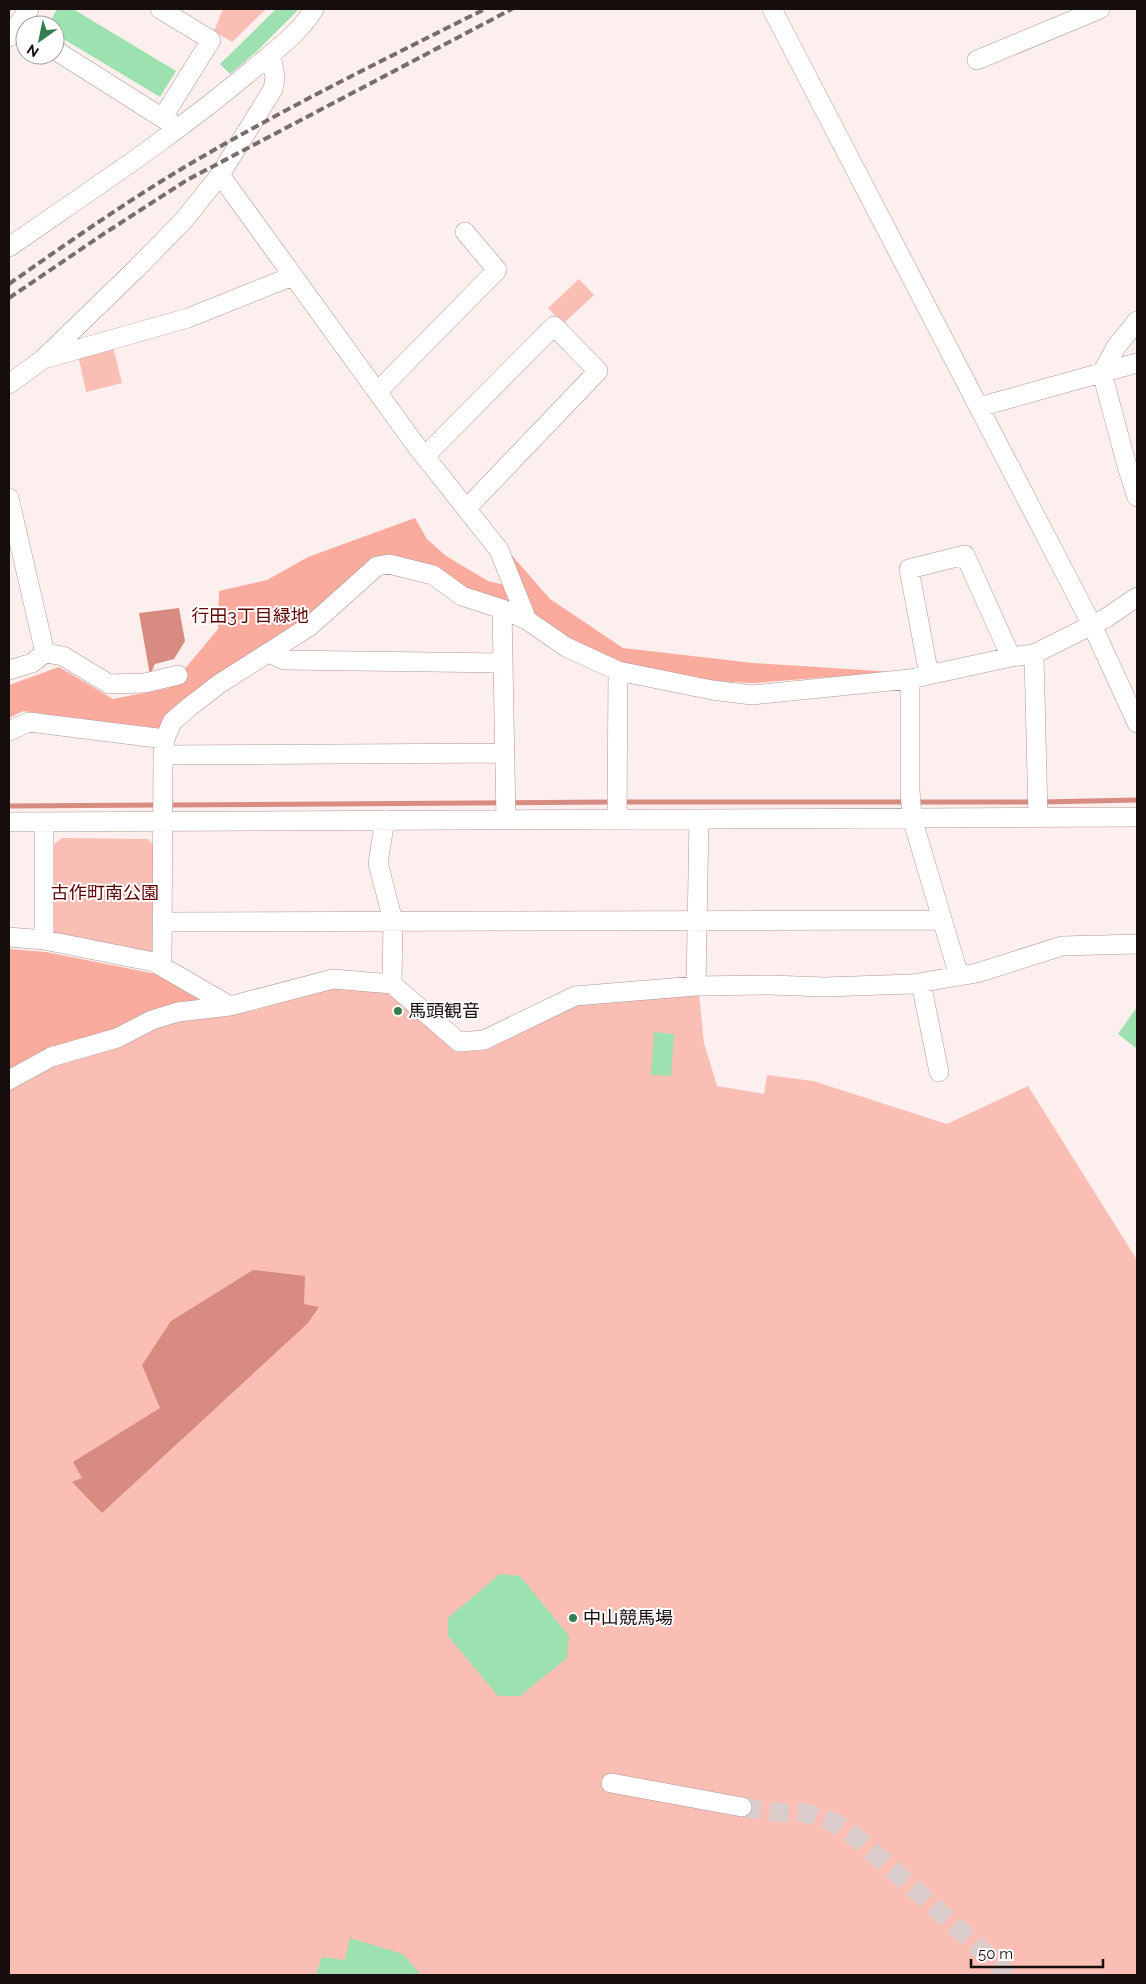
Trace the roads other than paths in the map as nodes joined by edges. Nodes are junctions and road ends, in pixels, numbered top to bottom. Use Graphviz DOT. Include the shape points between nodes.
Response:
graph roads {
  1 [pos="160,9"];
  2 [pos="314,9"];
  3 [pos="772,9"];
  4 [pos="1100,9"];
  5 [pos="271,54"];
  6 [pos="65,56"];
  7 [pos="977,60"];
  8 [pos="170,123"];
  9 [pos="220,175"];
  10 [pos="465,232"];
  11 [pos="9,247"];
  12 [pos="293,276"];
  13 [pos="1137,321"];
  14 [pos="43,359"];
  15 [pos="1137,362"];
  16 [pos="1102,373"];
  17 [pos="9,384"];
  18 [pos="378,391"];
  19 [pos="979,407"];
  20 [pos="425,456"];
  21 [pos="1137,497"];
  22 [pos="9,498"];
  23 [pos="466,508"];
  24 [pos="1137,596"];
  25 [pos="502,609"];
  26 [pos="528,620"];
  27 [pos="1092,626"];
  28 [pos="45,653"];
  29 [pos="269,653"];
  30 [pos="1034,654"];
  31 [pos="1011,657"];
  32 [pos="503,663"];
  33 [pos="9,670"];
  34 [pos="618,671"];
  35 [pos="929,674"];
  36 [pos="178,675"];
  37 [pos="910,679"];
  38 [pos="1137,723"];
  39 [pos="9,730"];
  40 [pos="164,747"];
  41 [pos="505,753"];
  42 [pos="1038,817"];
  43 [pos="1137,817"];
  44 [pos="912,818"];
  45 [pos="506,819"];
  46 [pos="616,819"];
  47 [pos="699,819"];
  48 [pos="385,820"];
  49 [pos="163,821"];
  50 [pos="9,822"];
  51 [pos="44,822"];
  52 [pos="942,920"];
  53 [pos="394,921"];
  54 [pos="697,921"];
  55 [pos="162,922"];
  56 [pos="9,937"];
  57 [pos="44,940"];
  58 [pos="1137,944"];
  59 [pos="162,966"];
  60 [pos="958,976"];
  61 [pos="921,983"];
  62 [pos="392,984"];
  63 [pos="696,986"];
  64 [pos="230,1006"];
  65 [pos="939,1072"];
  66 [pos="9,1080"];
  67 [pos="610,1783"];
  68 [pos="742,1807"];
  1 -- 8 [label="street" via="211,40"];
  2 -- 5 [label="street"];
  3 -- 19 [label="street"];
  4 -- 7 [label="street"];
  5 -- 8 [label="street" via="203,110"];
  5 -- 9 [label="street" via="275,77 273,89"];
  6 -- 8 [label="street"];
  8 -- 11 [label="street" via="151,149"];
  9 -- 12 [label="street"];
  9 -- 14 [label="street" via="184,220"];
  10 -- 18 [label="street" via="497,270"];
  12 -- 14 [label="street" via="188,318"];
  12 -- 18 [label="street"];
  13 -- 16 [label="street" via="1116,347"];
  14 -- 17 [label="street"];
  15 -- 16 [label="street"];
  16 -- 19 [label="street"];
  16 -- 21 [label="street"];
  18 -- 20 [label="street"];
  19 -- 27 [label="street"];
  20 -- 23 [label="street"];
  20 -- 23 [label="street" via="554,326 598,371"];
  22 -- 28 [label="street"];
  23 -- 26 [label="street" via="499,550"];
  24 -- 27 [label="street"];
  25 -- 26 [label="street"];
  25 -- 29 [label="street" via="462,596 433,575 389,564 377,566 310,626"];
  25 -- 32 [label="street"];
  26 -- 34 [label="street" via="566,647"];
  27 -- 30 [label="street"];
  27 -- 38 [label="street"];
  28 -- 33 [label="street" via="32,663"];
  28 -- 36 [label="street" via="63,656 110,684 145,683"];
  29 -- 32 [label="street" via="284,660"];
  29 -- 40 [label="street" via="219,684 172,722"];
  30 -- 31 [label="street"];
  30 -- 42 [label="street"];
  31 -- 35 [label="street"];
  31 -- 35 [label="street" via="966,555 909,569"];
  32 -- 41 [label="street"];
  34 -- 37 [label="street" via="712,690 752,694"];
  34 -- 46 [label="street"];
  35 -- 37 [label="street"];
  37 -- 44 [label="street"];
  39 -- 40 [label="street" via="29,722"];
  40 -- 41 [label="street"];
  40 -- 49 [label="street"];
  41 -- 45 [label="street"];
  42 -- 43 [label="street"];
  42 -- 44 [label="street"];
  44 -- 47 [label="street"];
  44 -- 52 [label="street"];
  45 -- 46 [label="street"];
  45 -- 48 [label="street"];
  46 -- 47 [label="street"];
  47 -- 54 [label="street"];
  48 -- 49 [label="street"];
  48 -- 53 [label="street" via="378,863"];
  49 -- 51 [label="street"];
  49 -- 55 [label="street"];
  50 -- 51 [label="street"];
  51 -- 57 [label="street"];
  52 -- 54 [label="street"];
  52 -- 60 [label="street"];
  53 -- 54 [label="street"];
  53 -- 55 [label="street"];
  53 -- 62 [label="street"];
  54 -- 63 [label="street"];
  55 -- 59 [label="street"];
  56 -- 57 [label="street"];
  57 -- 59 [label="street"];
  58 -- 60 [label="street" via="1062,946"];
  59 -- 64 [label="street"];
  60 -- 61 [label="street"];
  61 -- 63 [label="street"];
  61 -- 65 [label="street"];
  62 -- 63 [label="street" via="459,1042 484,1040 575,996"];
  62 -- 64 [label="street" via="333,979"];
  64 -- 66 [label="street" via="178,1012 152,1020 117,1038 51,1057"];
  67 -- 68 [label="street"];
}
